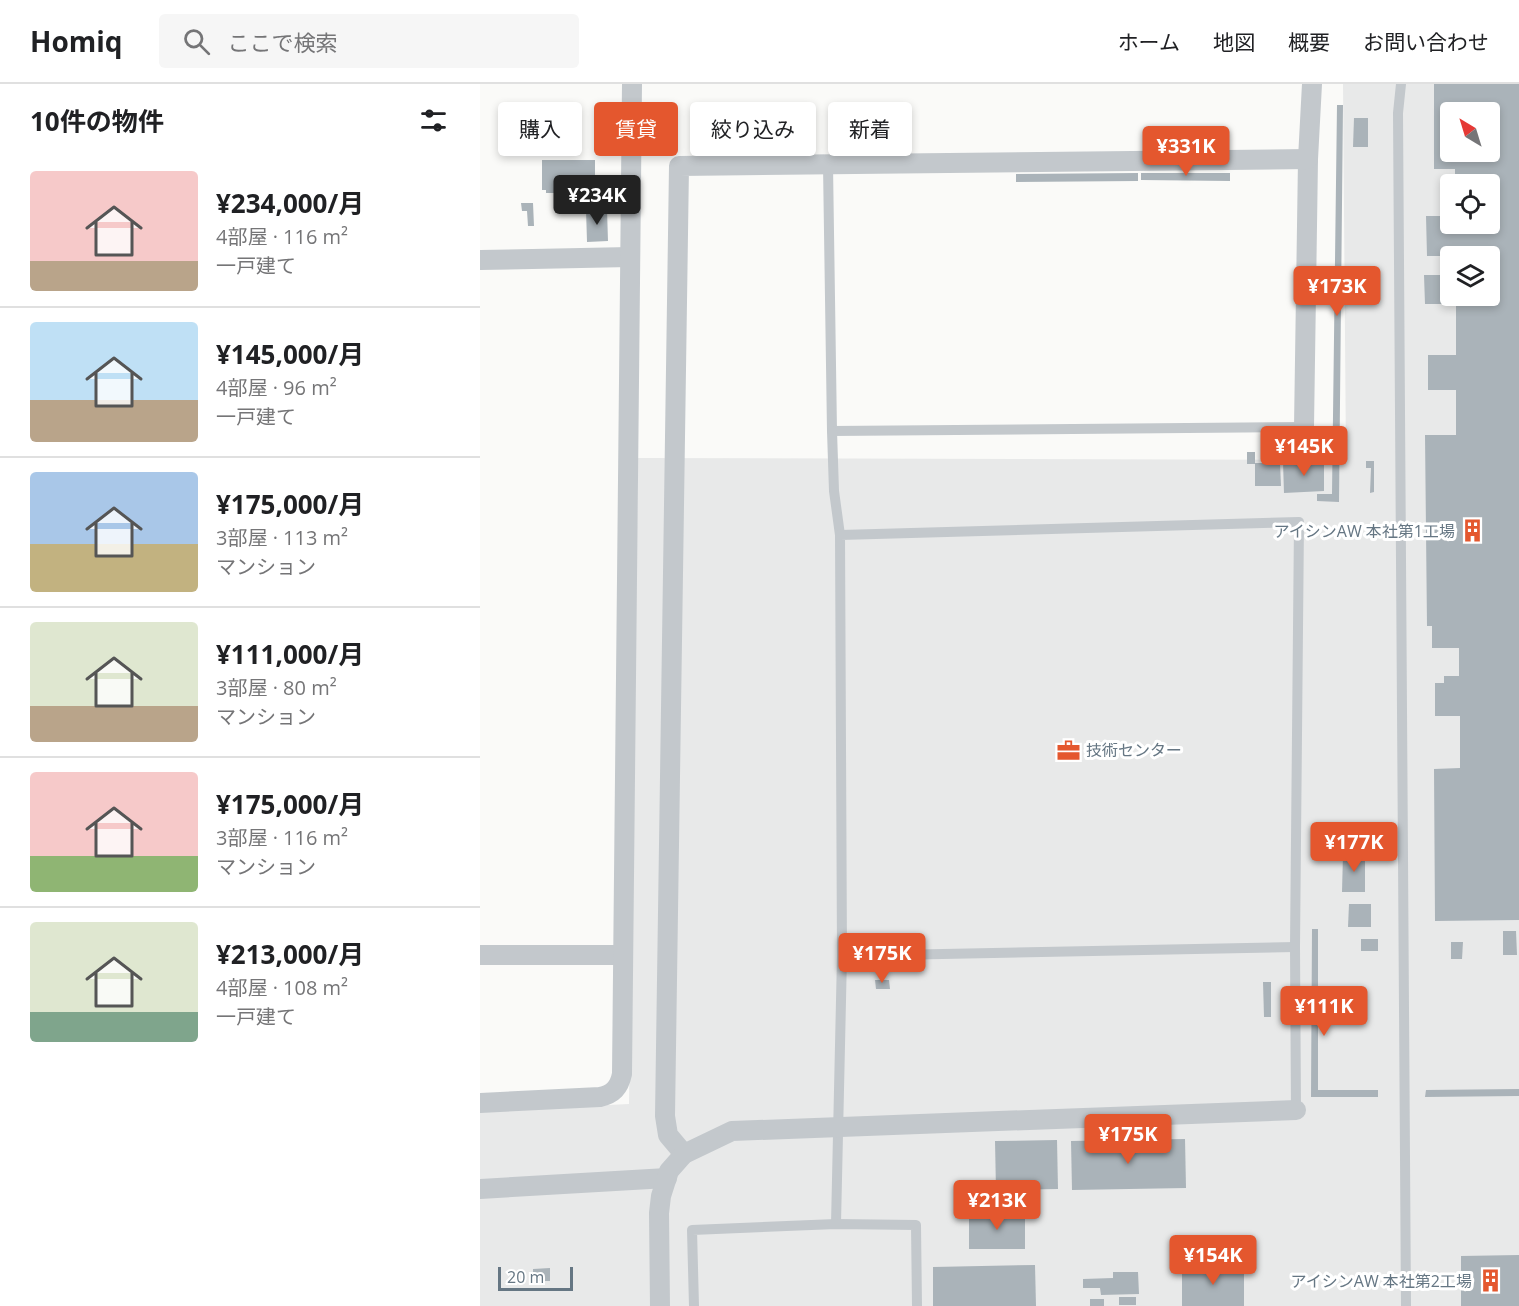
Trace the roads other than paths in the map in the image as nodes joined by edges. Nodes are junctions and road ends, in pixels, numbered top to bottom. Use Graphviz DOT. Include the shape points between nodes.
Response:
graph roads {
  1 [pos="632,84"];
  2 [pos="1312,84"];
  3 [pos="1401,84"];
  4 [pos="1308,159"];
  5 [pos="828,165"];
  6 [pos="630,257"];
  7 [pos="480,260"];
  8 [pos="1304,427"];
  9 [pos="832,431"];
  10 [pos="840,535"];
  11 [pos="1295,947"];
  12 [pos="480,955"];
  13 [pos="622,955"];
  14 [pos="842,956"];
  15 [pos="480,1103"];
  16 [pos="1296,1110"];
  17 [pos="839,1127"];
  18 [pos="684,1154"];
  19 [pos="667,1178"];
  20 [pos="480,1189"];
  21 [pos="836,1224"];
  22 [pos="660,1306"];
  23 [pos="694,1306"];
  24 [pos="917,1306"];
  25 [pos="1406,1306"];
  1 -- 6 [label="street"];
  2 -- 4 [label="street"];
  3 -- 25 [label="lane" via="1398,113"];
  4 -- 5 [label="street"];
  4 -- 8 [label="street"];
  5 -- 9 [label="lane"];
  5 -- 18 [label="street" via="679,166 665,1116 668,1135"];
  6 -- 7 [label="street"];
  6 -- 13 [label="street"];
  8 -- 9 [label="lane"];
  9 -- 10 [label="lane"];
  10 -- 11 [label="lane" via="1299,522"];
  10 -- 14 [label="lane"];
  11 -- 14 [label="lane"];
  11 -- 16 [label="lane"];
  12 -- 13 [label="street"];
  13 -- 15 [label="street" via="622,1074 616,1090 600,1097"];
  14 -- 17 [label="lane"];
  16 -- 17 [label="street"];
  17 -- 18 [label="street" via="732,1131"];
  17 -- 21 [label="lane"];
  18 -- 19 [label="street"];
  19 -- 20 [label="street"];
  19 -- 22 [label="street" via="659,1213"];
  21 -- 23 [label="lane" via="692,1230"];
  21 -- 24 [label="lane" via="916,1225"];
}
